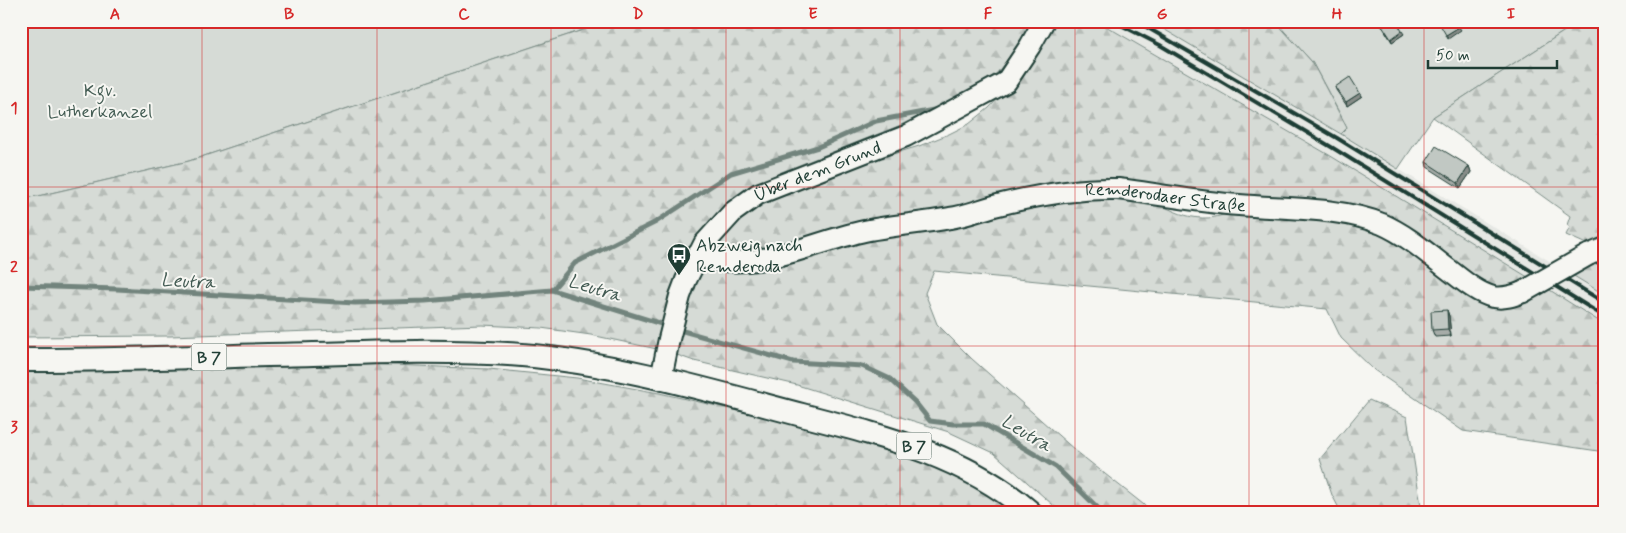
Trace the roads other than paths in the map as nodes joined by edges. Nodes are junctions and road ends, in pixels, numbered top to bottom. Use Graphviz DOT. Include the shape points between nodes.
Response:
graph roads {
  1 [pos="1044,21"];
  2 [pos="1596,251"];
  3 [pos="697,255"];
  4 [pos="21,360"];
  5 [pos="661,379"];
  6 [pos="1030,512"];
  1 -- 3 [label="street, Über dem Grund" via="1006,82 906,136 758,194 719,226"];
  2 -- 3 [label="street, Remderodaer Straße, bridge" via="1523,292 1504,298 1486,294 1399,233 1364,218 1099,189 1056,193 951,218 882,227 834,238 786,255 721,261"];
  3 -- 5 [label="street, Über dem Grund" via="680,296"];
  4 -- 5 [label="main road, B 7" via="472,353 574,361"];
  5 -- 6 [label="main road, B 7" via="862,430 916,447 955,462 991,482"];
}
